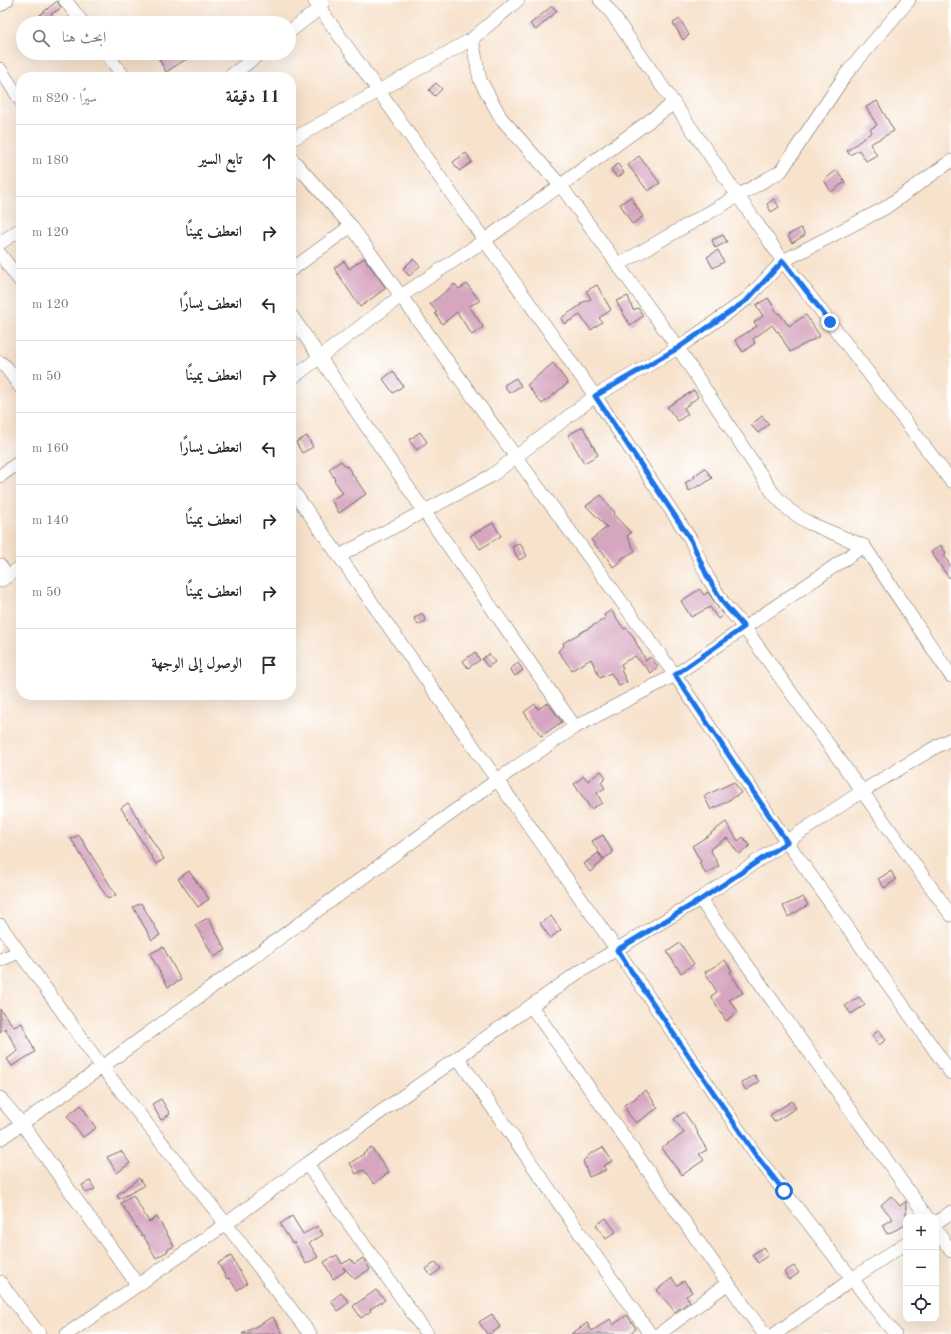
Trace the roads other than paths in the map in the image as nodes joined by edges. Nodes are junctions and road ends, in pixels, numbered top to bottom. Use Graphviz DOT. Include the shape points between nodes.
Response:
graph roads {
  1 [pos="7,0"];
  2 [pos="65,0"];
  3 [pos="518,0"];
  4 [pos="600,0"];
  5 [pos="909,0"];
  6 [pos="320,3"];
  7 [pos="0,5"];
  8 [pos="78,16"];
  9 [pos="296,25"];
  10 [pos="472,39"];
  11 [pos="111,60"];
  12 [pos="252,60"];
  13 [pos="0,69"];
  14 [pos="120,72"];
  15 [pos="236,72"];
  16 [pos="379,90"];
  17 [pos="16,93"];
  18 [pos="674,103"];
  19 [pos="296,137"];
  20 [pos="951,161"];
  21 [pos="296,164"];
  22 [pos="562,186"];
  23 [pos="738,196"];
  24 [pos="351,226"];
  25 [pos="16,232"];
  26 [pos="485,240"];
  27 [pos="0,243"];
  28 [pos="0,254"];
  29 [pos="783,261"];
  30 [pos="618,265"];
  31 [pos="296,266"];
  32 [pos="16,275"];
  33 [pos="401,296"];
  34 [pos="296,322"];
  35 [pos="678,348"];
  36 [pos="320,357"];
  37 [pos="0,362"];
  38 [pos="296,375"];
  39 [pos="16,381"];
  40 [pos="595,396"];
  41 [pos="516,457"];
  42 [pos="16,465"];
  43 [pos="0,476"];
  44 [pos="951,481"];
  45 [pos="296,495"];
  46 [pos="424,511"];
  47 [pos="864,546"];
  48 [pos="339,556"];
  49 [pos="0,565"];
  50 [pos="16,571"];
  51 [pos="4,579"];
  52 [pos="744,627"];
  53 [pos="675,675"];
  54 [pos="951,676"];
  55 [pos="575,726"];
  56 [pos="951,732"];
  57 [pos="951,739"];
  58 [pos="939,744"];
  59 [pos="497,780"];
  60 [pos="861,792"];
  61 [pos="787,842"];
  62 [pos="700,900"];
  63 [pos="951,915"];
  64 [pos="0,925"];
  65 [pos="617,950"];
  66 [pos="19,952"];
  67 [pos="0,960"];
  68 [pos="531,1006"];
  69 [pos="458,1058"];
  70 [pos="102,1067"];
  71 [pos="951,1073"];
  72 [pos="0,1098"];
  73 [pos="22,1124"];
  74 [pos="0,1139"];
  75 [pos="307,1164"];
  76 [pos="951,1212"];
  77 [pos="925,1214"];
  78 [pos="939,1221"];
  79 [pos="226,1224"];
  80 [pos="939,1234"];
  81 [pos="903,1245"];
  82 [pos="951,1251"];
  83 [pos="852,1279"];
  84 [pos="0,1282"];
  85 [pos="728,1283"];
  86 [pos="137,1284"];
  87 [pos="84,1329"];
  88 [pos="39,1334"];
  89 [pos="66,1334"];
  90 [pos="310,1334"];
  91 [pos="427,1334"];
  92 [pos="650,1334"];
  93 [pos="659,1334"];
  94 [pos="764,1334"];
  95 [pos="775,1334"];
  96 [pos="894,1334"];
  1 -- 7 [label="street"];
  2 -- 8 [label="street"];
  3 -- 10 [label="street"];
  4 -- 18 [label="street"];
  5 -- 23 [label="street" via="846,74 781,171"];
  6 -- 9 [label="street"];
  6 -- 16 [label="street"];
  10 -- 16 [label="street"];
  10 -- 22 [label="street" via="480,80 501,118"];
  11 -- 14 [label="street"];
  12 -- 15 [label="street"];
  13 -- 17 [label="street"];
  16 -- 19 [label="street"];
  16 -- 26 [label="street"];
  18 -- 22 [label="street"];
  18 -- 23 [label="street"];
  20 -- 29 [label="street" via="885,208"];
  21 -- 24 [label="street"];
  22 -- 26 [label="street"];
  22 -- 30 [label="street"];
  23 -- 29 [label="street"];
  23 -- 30 [label="street"];
  24 -- 31 [label="street"];
  24 -- 33 [label="street"];
  25 -- 27 [label="street"];
  26 -- 33 [label="street"];
  26 -- 40 [label="street"];
  28 -- 32 [label="street"];
  29 -- 35 [label="street" via="747,300"];
  29 -- 44 [label="street"];
  30 -- 35 [label="street"];
  33 -- 36 [label="street"];
  33 -- 41 [label="street"];
  34 -- 36 [label="street"];
  35 -- 40 [label="street"];
  35 -- 47 [label="street" via="773,493 789,510 810,523"];
  36 -- 38 [label="street"];
  36 -- 46 [label="street"];
  37 -- 39 [label="street"];
  40 -- 41 [label="street"];
  40 -- 52 [label="street" via="691,540 707,576 724,604"];
  41 -- 46 [label="street" via="491,476"];
  41 -- 53 [label="street"];
  42 -- 43 [label="street"];
  45 -- 48 [label="street"];
  46 -- 48 [label="street"];
  46 -- 55 [label="street"];
  47 -- 52 [label="street"];
  47 -- 54 [label="street"];
  48 -- 59 [label="street"];
  49 -- 51 [label="street"];
  50 -- 51 [label="street"];
  52 -- 53 [label="street"];
  52 -- 60 [label="street"];
  53 -- 55 [label="street"];
  53 -- 61 [label="street"];
  55 -- 59 [label="street"];
  56 -- 58 [label="street"];
  57 -- 58 [label="street"];
  58 -- 60 [label="street"];
  59 -- 65 [label="street"];
  59 -- 70 [label="street"];
  60 -- 61 [label="street"];
  60 -- 63 [label="street"];
  61 -- 62 [label="street"];
  61 -- 71 [label="street"];
  62 -- 65 [label="street"];
  62 -- 77 [label="street"];
  64 -- 66 [label="street"];
  65 -- 68 [label="street" via="576,974"];
  65 -- 83 [label="street" via="755,1154"];
  66 -- 67 [label="street"];
  66 -- 70 [label="street"];
  68 -- 69 [label="street"];
  68 -- 85 [label="street"];
  69 -- 75 [label="street"];
  69 -- 92 [label="street"];
  70 -- 73 [label="street"];
  70 -- 79 [label="street"];
  72 -- 73 [label="street"];
  73 -- 74 [label="street"];
  73 -- 86 [label="street"];
  75 -- 79 [label="street"];
  75 -- 91 [label="street"];
  76 -- 78 [label="street"];
  79 -- 86 [label="street"];
  79 -- 90 [label="street"];
  80 -- 82 [label="street"];
  81 -- 83 [label="street"];
  83 -- 95 [label="street"];
  83 -- 96 [label="street"];
  84 -- 88 [label="street"];
  85 -- 93 [label="street"];
  85 -- 94 [label="street"];
  86 -- 87 [label="street"];
  87 -- 89 [label="street"];
}
